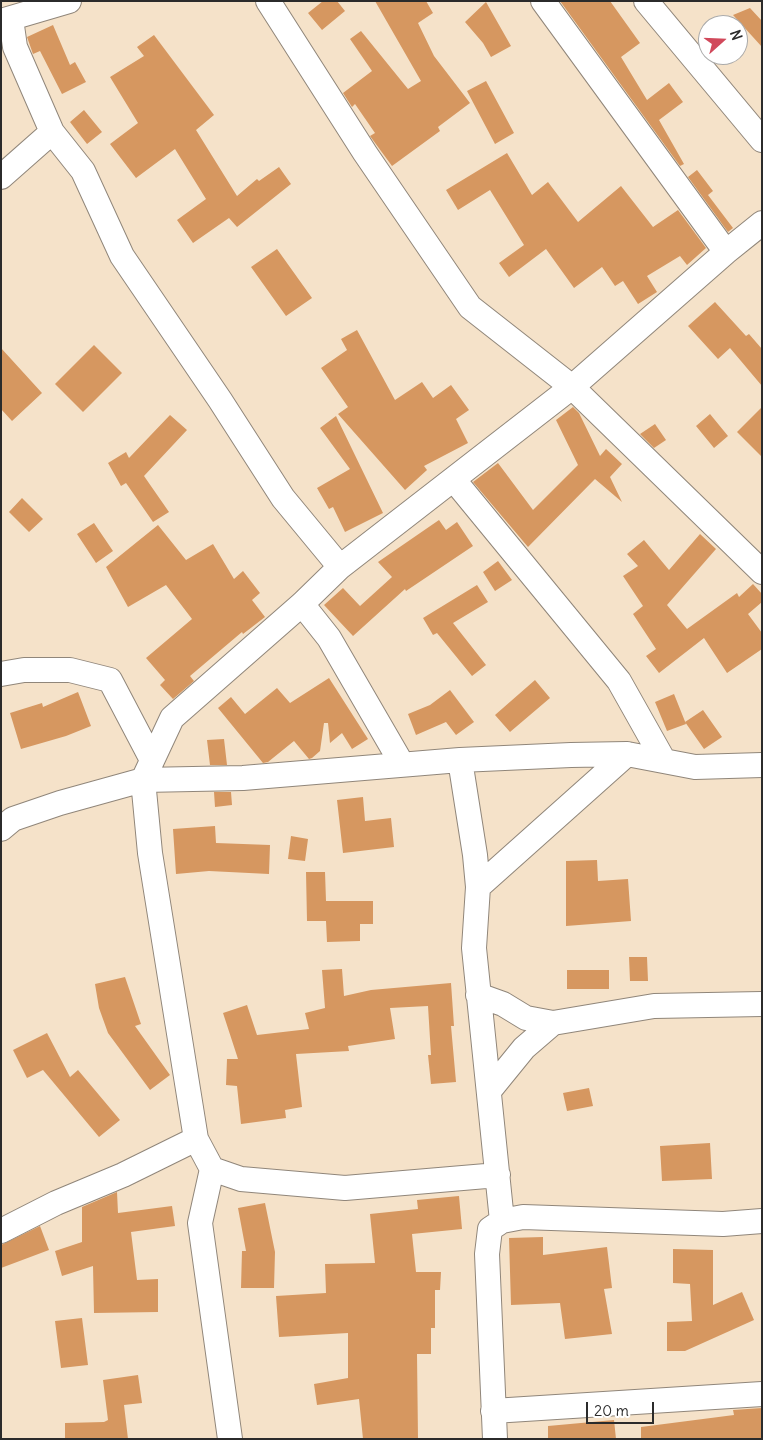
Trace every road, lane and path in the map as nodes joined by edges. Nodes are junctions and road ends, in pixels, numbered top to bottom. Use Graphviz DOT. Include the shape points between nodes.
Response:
graph roads {
  1 [pos="69,1"];
  2 [pos="268,1"];
  3 [pos="543,1"];
  4 [pos="646,1"];
  5 [pos="6,20"];
  6 [pos="52,132"];
  7 [pos="762,140"];
  8 [pos="1,177"];
  9 [pos="762,223"];
  10 [pos="726,252"];
  11 [pos="572,387"];
  12 [pos="454,480"];
  13 [pos="759,565"];
  14 [pos="340,567"];
  15 [pos="302,604"];
  16 [pos="1,674"];
  17 [pos="627,754"];
  18 [pos="460,760"];
  19 [pos="664,761"];
  20 [pos="402,764"];
  21 [pos="762,765"];
  22 [pos="148,770"];
  23 [pos="1,830"];
  24 [pos="478,887"];
  25 [pos="478,995"];
  26 [pos="762,1004"];
  27 [pos="553,1023"];
  28 [pos="489,1091"];
  29 [pos="196,1139"];
  30 [pos="212,1168"];
  31 [pos="498,1175"];
  32 [pos="502,1221"];
  33 [pos="762,1221"];
  34 [pos="1,1230"];
  35 [pos="762,1394"];
  36 [pos="493,1411"];
  37 [pos="230,1439"];
  38 [pos="495,1439"];
  1 -- 5 [label="street"];
  2 -- 11 [label="street" via="364,154 470,307"];
  3 -- 10 [label="street"];
  4 -- 7 [label="street"];
  5 -- 6 [label="street"];
  6 -- 8 [label="street"];
  6 -- 14 [label="street" via="82,170 122,256 173,334 283,498"];
  9 -- 10 [label="street"];
  10 -- 11 [label="street"];
  11 -- 12 [label="street"];
  11 -- 13 [label="street"];
  12 -- 14 [label="street"];
  12 -- 19 [label="street" via="618,681"];
  14 -- 15 [label="street"];
  15 -- 20 [label="street" via="329,638"];
  15 -- 22 [label="street" via="172,718"];
  16 -- 22 [label="street" via="24,670 70,670 110,680"];
  17 -- 18 [label="street"];
  17 -- 19 [label="street"];
  17 -- 24 [label="street"];
  18 -- 20 [label="street"];
  18 -- 24 [label="street"];
  19 -- 21 [label="street" via="695,767"];
  20 -- 22 [label="street" via="243,778"];
  22 -- 23 [label="street" via="13,819"];
  22 -- 29 [label="street" via="150,853"];
  24 -- 25 [label="street" via="474,948"];
  25 -- 27 [label="street" via="503,1004 526,1018"];
  25 -- 28 [label="street"];
  26 -- 27 [label="street" via="654,1006"];
  27 -- 28 [label="street" via="524,1048"];
  28 -- 31 [label="street"];
  29 -- 30 [label="street"];
  29 -- 34 [label="street"];
  30 -- 31 [label="street" via="241,1179 345,1188"];
  30 -- 37 [label="street" via="200,1224"];
  31 -- 32 [label="street"];
  32 -- 33 [label="street" via="531,1217 723,1224"];
  32 -- 36 [label="street" via="490,1229 487,1254"];
  35 -- 36 [label="street"];
  36 -- 38 [label="street"];
}
